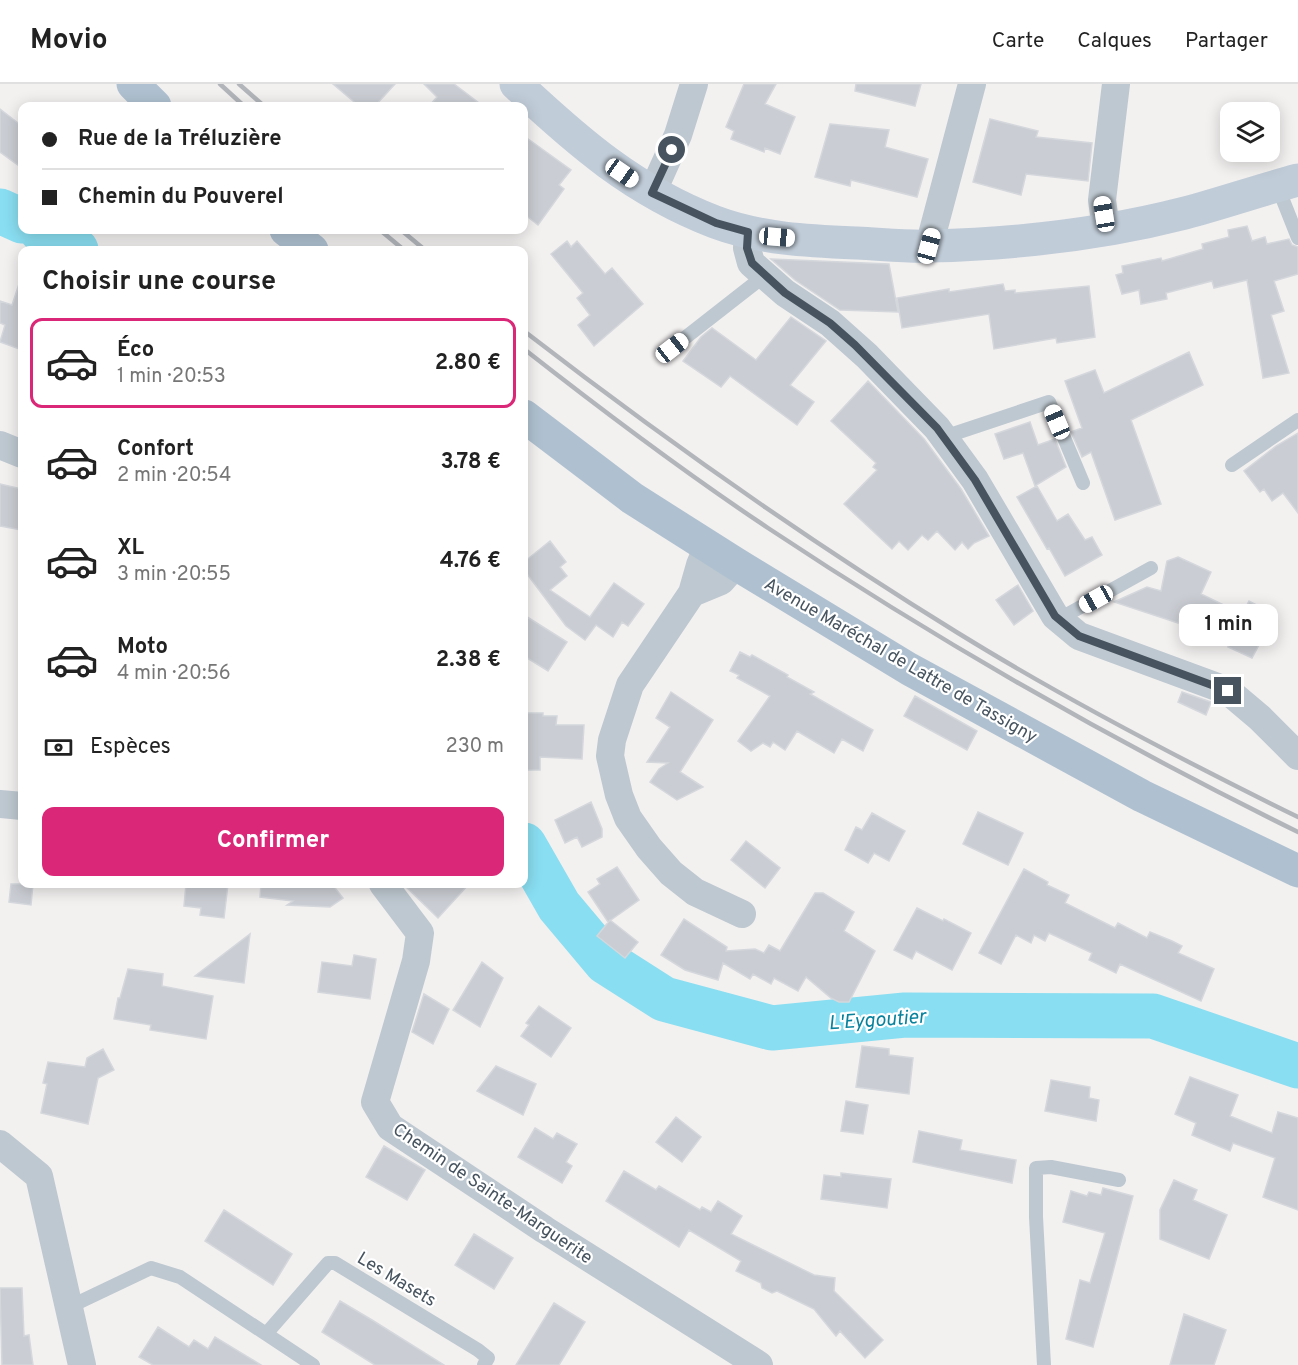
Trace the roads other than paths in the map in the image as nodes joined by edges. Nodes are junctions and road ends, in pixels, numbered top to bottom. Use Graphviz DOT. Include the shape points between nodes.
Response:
graph roads {
  1 [pos="133,84"];
  2 [pos="516,84"];
  3 [pos="694,84"];
  4 [pos="972,84"];
  5 [pos="1116,84"];
  6 [pos="151,102"];
  7 [pos="1288,182"];
  8 [pos="652,193"];
  9 [pos="1106,229"];
  10 [pos="748,232"];
  11 [pos="291,234"];
  12 [pos="1298,238"];
  13 [pos="307,246"];
  14 [pos="929,246"];
  15 [pos="764,276"];
  16 [pos="672,348"];
  17 [pos="528,419"];
  18 [pos="1298,420"];
  19 [pos="944,437"];
  20 [pos="0,445"];
  21 [pos="18,452"];
  22 [pos="1232,465"];
  23 [pos="1083,483"];
  24 [pos="708,546"];
  25 [pos="736,564"];
  26 [pos="1151,568"];
  27 [pos="692,593"];
  28 [pos="1059,619"];
  29 [pos="1298,756"];
  30 [pos="0,804"];
  31 [pos="18,806"];
  32 [pos="1298,871"];
  33 [pos="386,888"];
  34 [pos="742,914"];
  35 [pos="0,1144"];
  36 [pos="1119,1180"];
  37 [pos="69,1307"];
  38 [pos="266,1334"];
  39 [pos="82,1365"];
  40 [pos="313,1365"];
  41 [pos="484,1365"];
  42 [pos="759,1365"];
  43 [pos="1044,1365"];
  1 -- 6 [label="main road"];
  2 -- 8 [label="main road" via="569,134"];
  3 -- 8 [label="street" via="678,135"];
  4 -- 14 [label="street"];
  5 -- 9 [label="street" via="1102,200"];
  7 -- 9 [label="main road" via="1185,213"];
  7 -- 12 [label="lane"];
  8 -- 10 [label="main road" via="716,223"];
  9 -- 14 [label="main road"];
  10 -- 14 [label="main road" via="833,242"];
  10 -- 15 [label="street" via="747,248 752,263"];
  11 -- 13 [label="main road"];
  15 -- 16 [label="lane"];
  15 -- 19 [label="street" via="830,323 867,356"];
  17 -- 24 [label="main road, Avenue Maréchal de Lattre de Tassigny" via="632,498"];
  18 -- 22 [label="lane"];
  19 -- 23 [label="lane" via="1049,402"];
  19 -- 28 [label="street" via="975,480"];
  20 -- 21 [label="street"];
  24 -- 25 [label="main road, Avenue Maréchal de Lattre de Tassigny"];
  24 -- 27 [label="street"];
  25 -- 27 [label="street" via="721,581"];
  25 -- 32 [label="main road, Avenue Maréchal de Lattre de Tassigny" via="909,669 1087,767"];
  26 -- 28 [label="lane"];
  27 -- 34 [label="street" via="630,685 610,756 618,795 649,848 671,873 695,891"];
  28 -- 29 [label="street" via="1079,636 1228,691"];
  30 -- 31 [label="street"];
  33 -- 42 [label="street, Chemin de Sainte-Marguerite" via="420,933 416,961 375,1102 390,1127"];
  35 -- 37 [label="street" via="39,1176"];
  36 -- 43 [label="lane" via="1051,1167 1036,1168"];
  37 -- 38 [label="lane" via="151,1268 180,1277"];
  37 -- 39 [label="street"];
  38 -- 40 [label="lane"];
  38 -- 41 [label="lane, Les Masets" via="328,1263 336,1263 478,1350 488,1358"];
}
